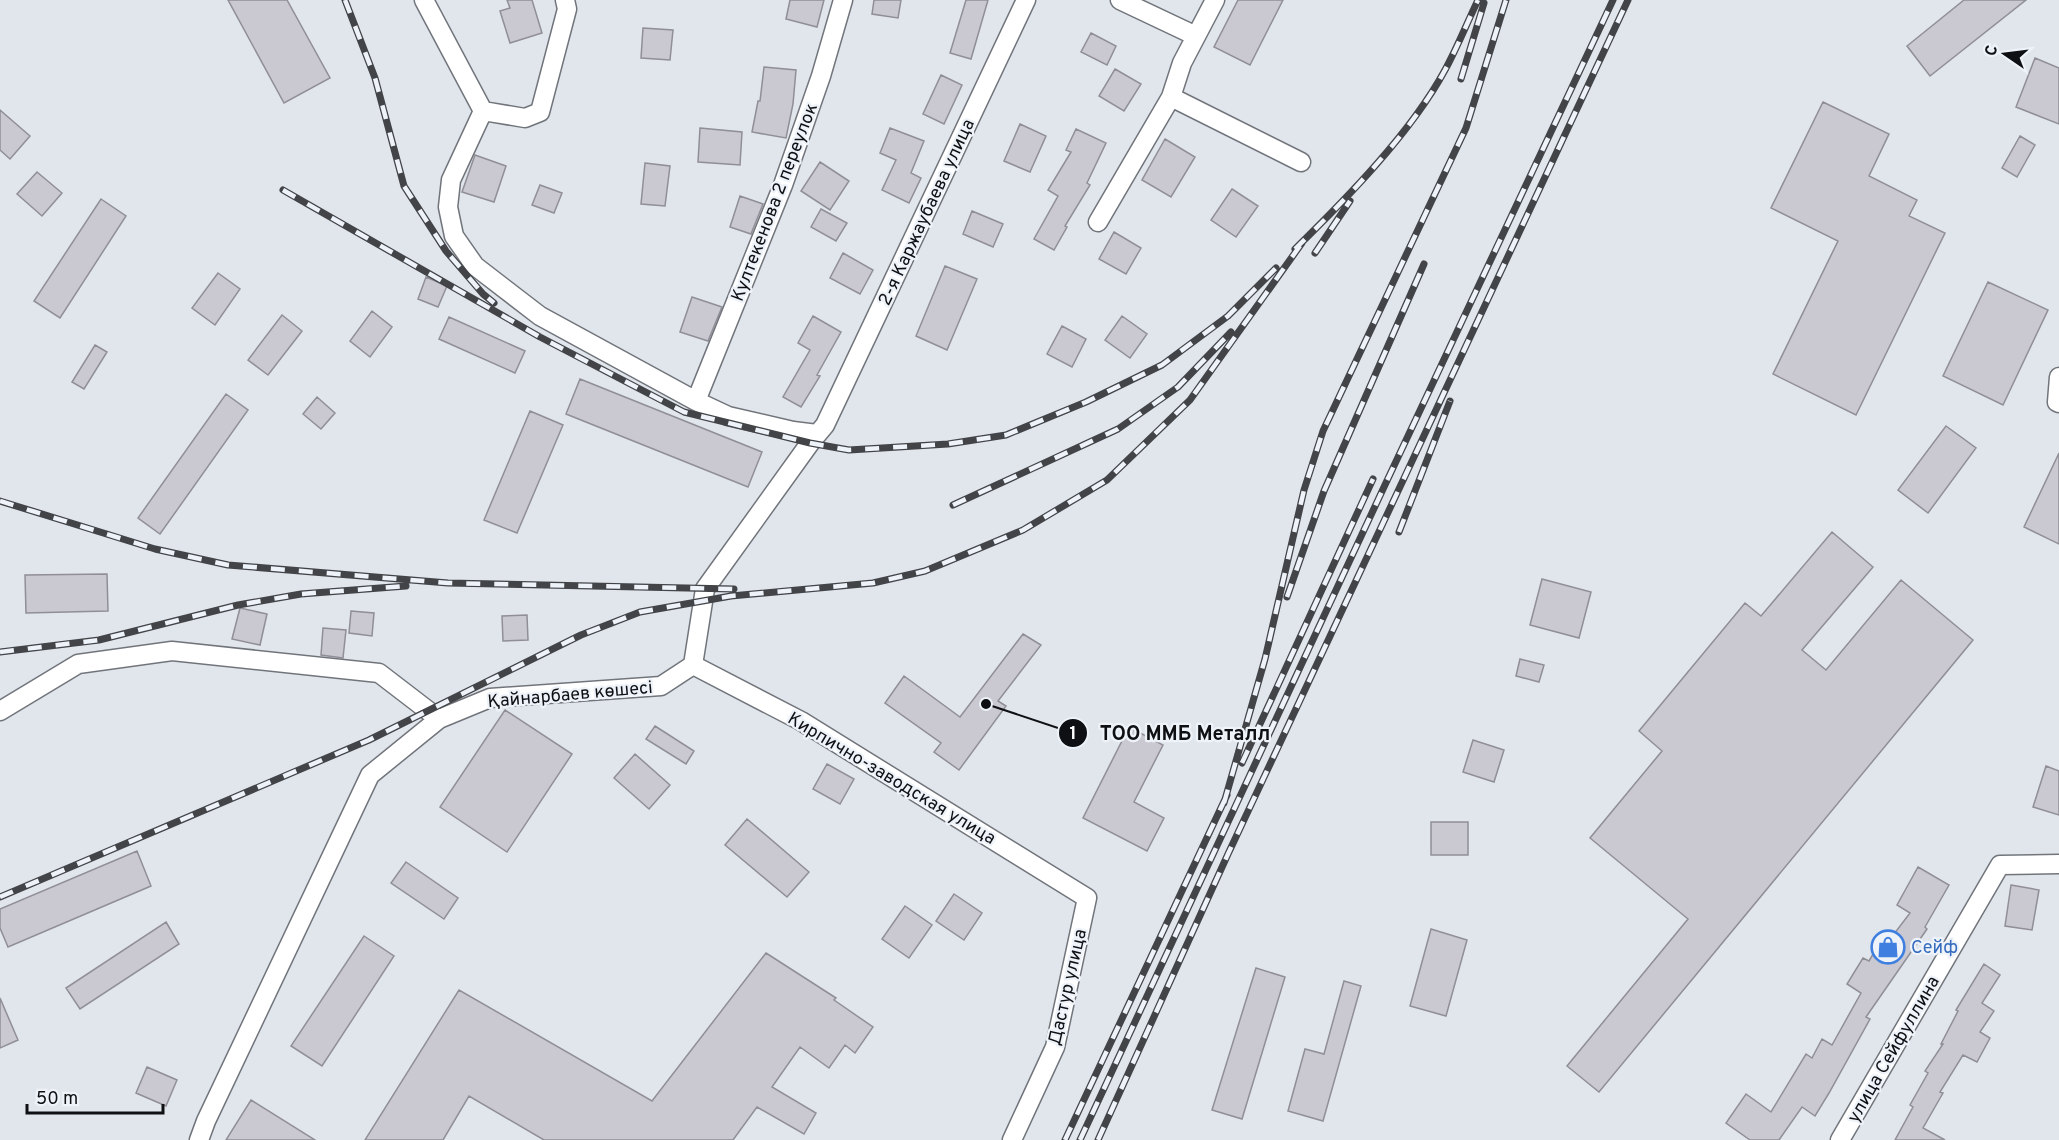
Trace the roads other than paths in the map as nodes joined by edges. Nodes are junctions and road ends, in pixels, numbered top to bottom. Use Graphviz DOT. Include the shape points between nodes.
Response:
graph roads {
  1 [pos="423,0"];
  2 [pos="843,0"];
  3 [pos="1026,0"];
  4 [pos="1120,0"];
  5 [pos="1215,0"];
  6 [pos="569,3"];
  7 [pos="1196,36"];
  8 [pos="1171,97"];
  9 [pos="483,111"];
  10 [pos="1301,162"];
  11 [pos="1098,222"];
  12 [pos="2059,377"];
  13 [pos="696,401"];
  14 [pos="2058,403"];
  15 [pos="821,429"];
  16 [pos="693,665"];
  17 [pos="0,711"];
  18 [pos="439,719"];
  19 [pos="2059,864"];
  20 [pos="1087,898"];
  21 [pos="1843,1139"];
  22 [pos="199,1140"];
  23 [pos="1012,1140"];
  1 -- 9 [label="street"];
  2 -- 13 [label="street, Култекенова 2 переулок" via="783,185"];
  3 -- 15 [label="street, 2-я Каржаубаева улица"];
  4 -- 7 [label="street"];
  5 -- 7 [label="street"];
  6 -- 9 [label="street" via="540,112 525,118"];
  7 -- 8 [label="street"];
  8 -- 10 [label="street"];
  8 -- 11 [label="street"];
  9 -- 13 [label="street" via="451,180 448,207 454,236 475,266 540,315"];
  12 -- 14 [label="street"];
  13 -- 15 [label="street" via="729,416 793,431"];
  15 -- 16 [label="street" via="705,589"];
  16 -- 18 [label="street, Қайнарбаев көшесі" via="661,686 490,698"];
  16 -- 20 [label="street, Кирпично-заводская улица" via="801,721"];
  17 -- 18 [label="street" via="78,664 172,651 379,674"];
  18 -- 22 [label="street, Қайнарбаев көшесі" via="370,775"];
  19 -- 21 [label="street, улица Сейфуллина" via="2000,865"];
  20 -- 23 [label="street, Дастур улица" via="1055,1047"];
}
